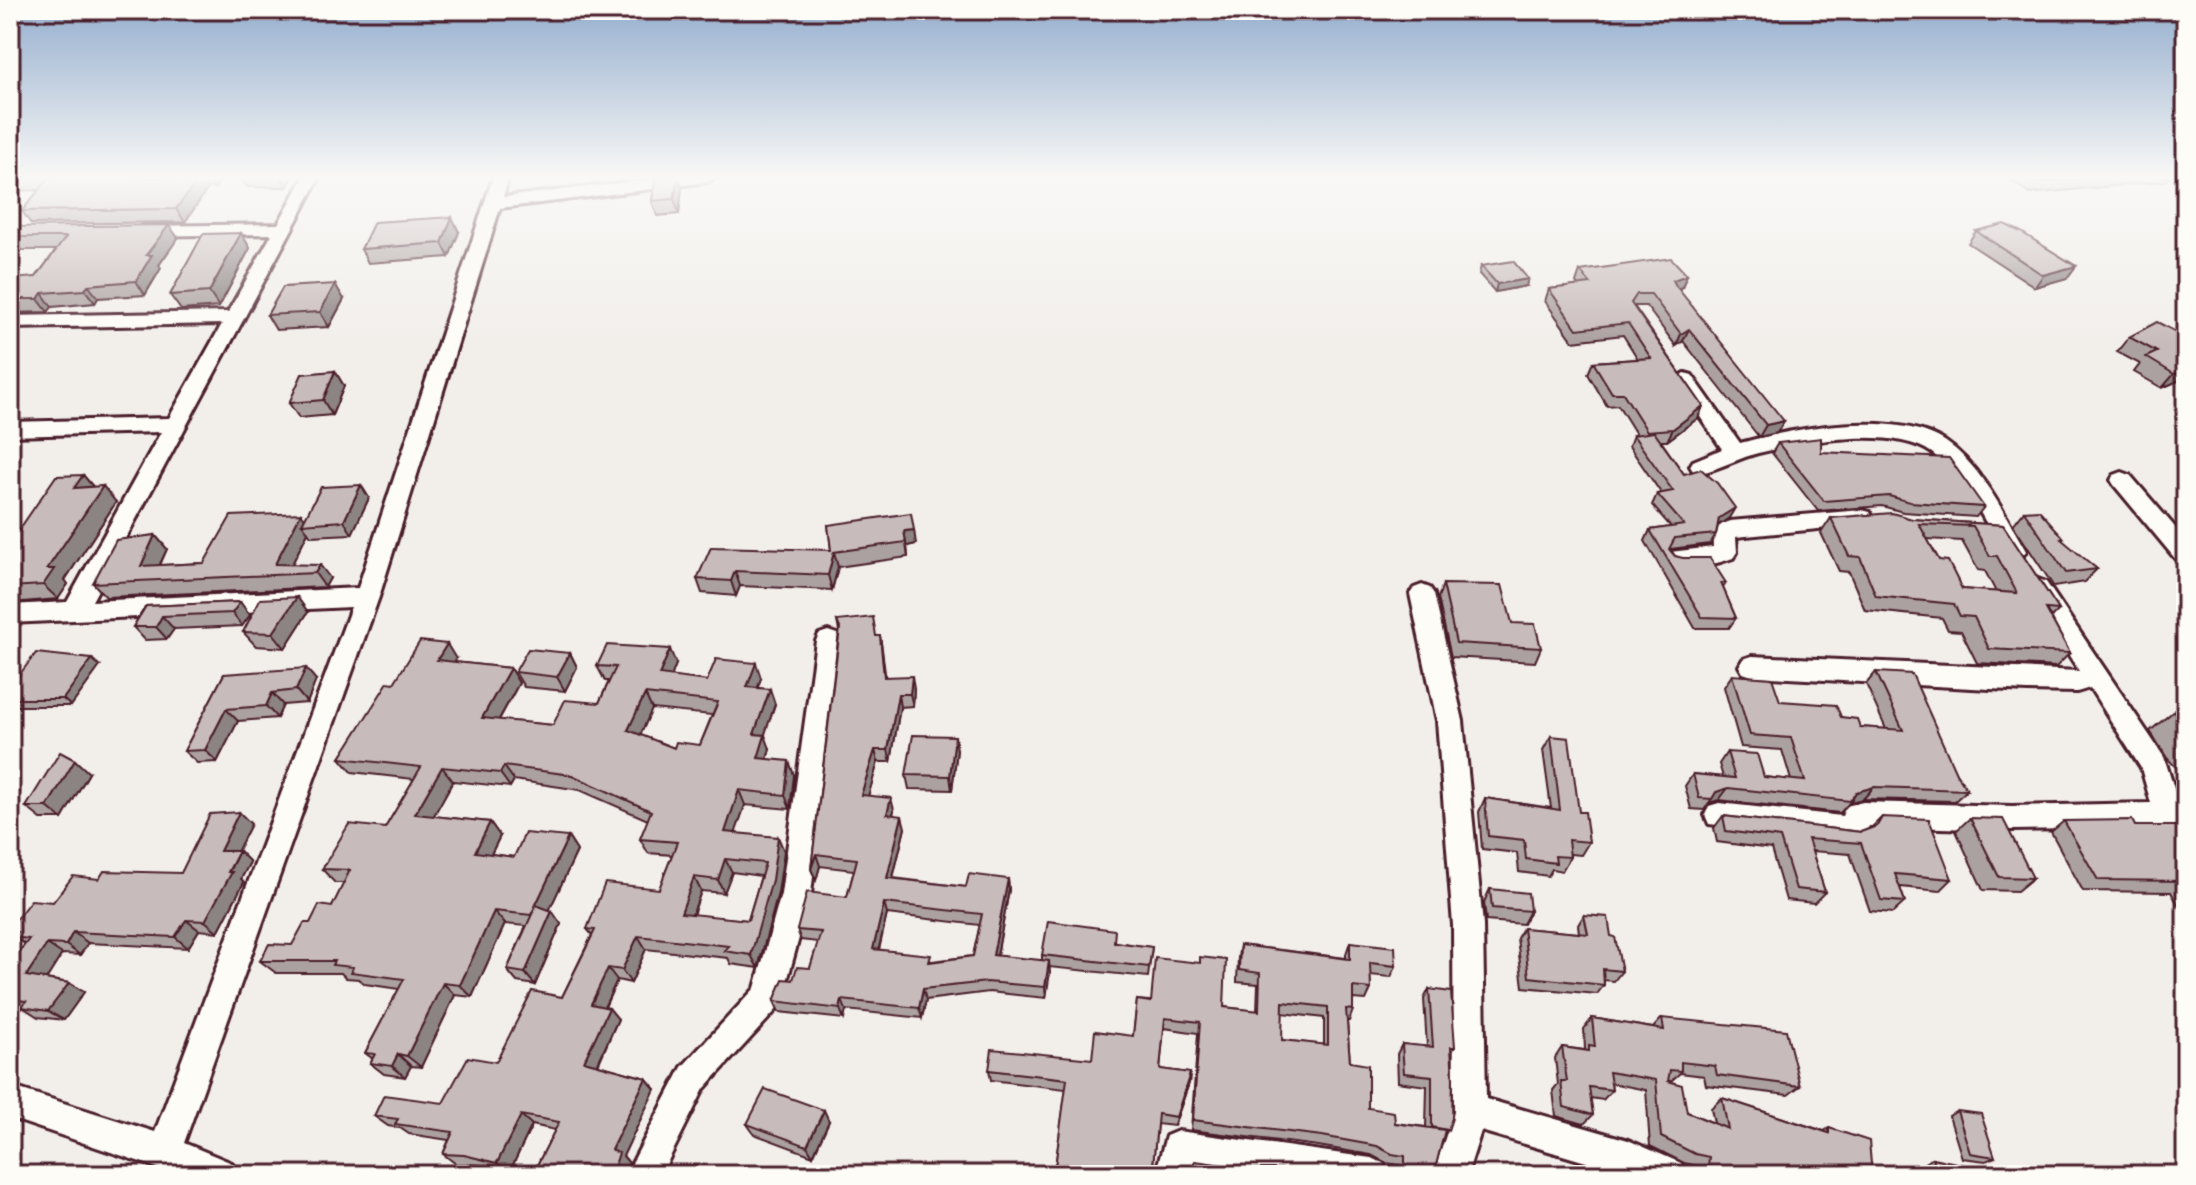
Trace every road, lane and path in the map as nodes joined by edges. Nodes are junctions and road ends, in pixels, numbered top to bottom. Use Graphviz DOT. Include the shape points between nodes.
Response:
graph roads {
  1 [pos="281,232"];
  2 [pos="483,232"];
  3 [pos="235,318"];
  4 [pos="10,322"];
  5 [pos="1674,364"];
  6 [pos="1779,416"];
  7 [pos="177,425"];
  8 [pos="10,429"];
  9 [pos="1798,440"];
  10 [pos="1736,453"];
  11 [pos="1701,466"];
  12 [pos="2122,480"];
  13 [pos="1882,517"];
  14 [pos="1972,527"];
  15 [pos="1999,529"];
  16 [pos="2186,556"];
  17 [pos="1678,558"];
  18 [pos="1422,594"];
  19 [pos="367,597"];
  20 [pos="74,611"];
  21 [pos="10,614"];
  22 [pos="828,641"];
  23 [pos="1752,666"];
  24 [pos="2096,676"];
  25 [pos="2166,808"];
  26 [pos="1719,815"];
  27 [pos="2186,840"];
  28 [pos="10,1102"];
  29 [pos="1470,1111"];
  30 [pos="164,1152"];
  31 [pos="220,1175"];
  32 [pos="643,1175"];
  33 [pos="1172,1175"];
  34 [pos="1371,1175"];
  35 [pos="1450,1175"];
  36 [pos="1669,1175"];
  1 -- 3 [label="street"];
  2 -- 19 [label="street"];
  3 -- 4 [label="street"];
  3 -- 7 [label="street"];
  5 -- 10 [label="street"];
  6 -- 9 [label="street"];
  7 -- 8 [label="street"];
  7 -- 20 [label="street"];
  9 -- 10 [label="street"];
  9 -- 15 [label="street" via="1886,430 1914,433 1939,447 1965,476"];
  10 -- 11 [label="street"];
  12 -- 16 [label="street"];
  13 -- 17 [label="street" via="1730,529 1724,535 1725,552"];
  14 -- 15 [label="street"];
  15 -- 24 [label="street"];
  18 -- 29 [label="street" via="1450,721 1468,925"];
  19 -- 20 [label="street"];
  19 -- 30 [label="street"];
  20 -- 21 [label="street"];
  22 -- 32 [label="street" via="796,894 768,996 693,1078"];
  23 -- 24 [label="street" via="2052,682"];
  24 -- 25 [label="street" via="2154,765"];
  25 -- 26 [label="street" via="2147,816 1863,814 1856,815 1851,829"];
  25 -- 27 [label="street"];
  28 -- 30 [label="street"];
  29 -- 35 [label="street"];
  29 -- 36 [label="street" via="1628,1157"];
  30 -- 31 [label="street"];
  33 -- 34 [label="street" via="1178,1148"];
}
